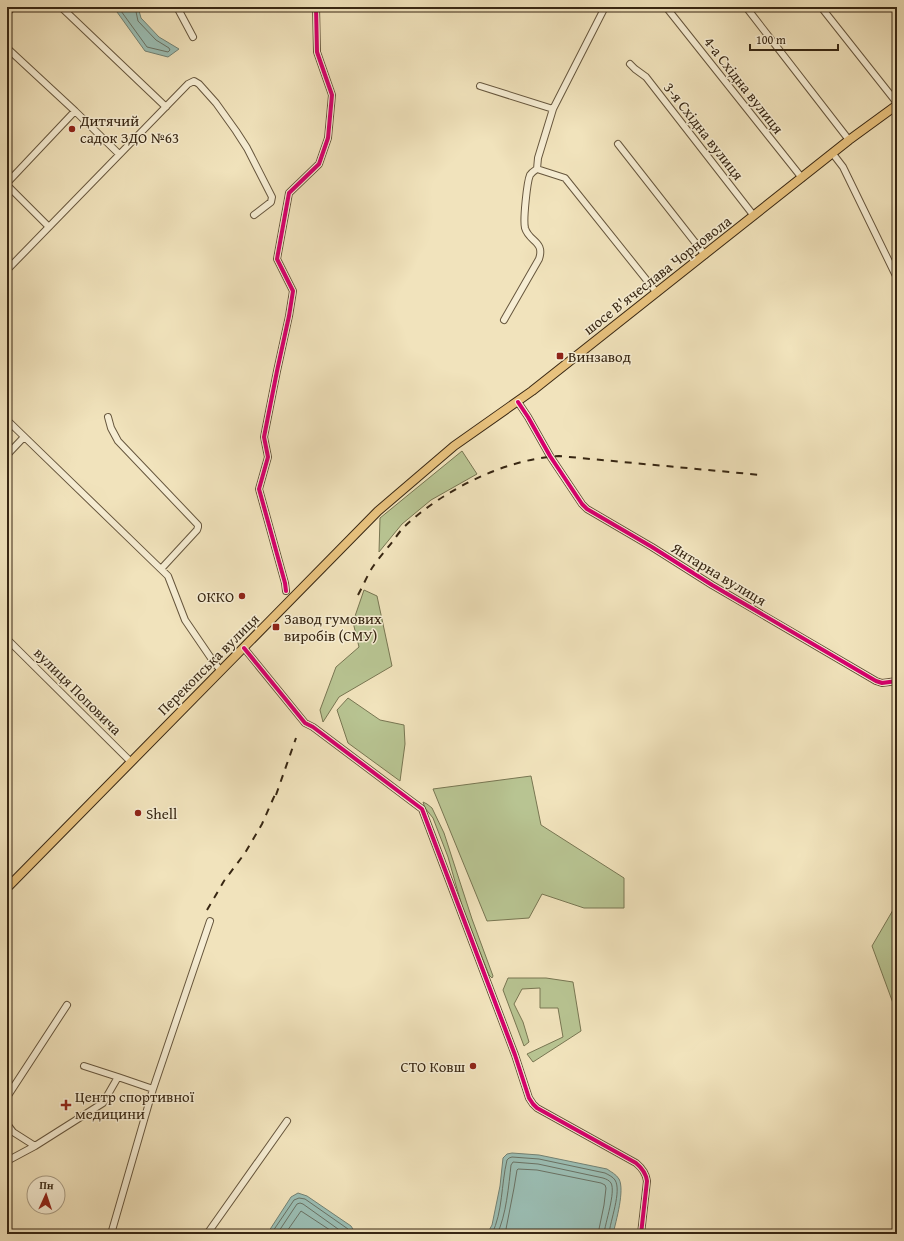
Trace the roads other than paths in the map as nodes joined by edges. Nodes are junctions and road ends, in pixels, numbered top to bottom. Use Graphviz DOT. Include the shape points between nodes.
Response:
graph roads {
  1 [pos="13,7"];
  2 [pos="61,7"];
  3 [pos="177,7"];
  4 [pos="316,7"];
  5 [pos="605,7"];
  6 [pos="666,7"];
  7 [pos="746,7"];
  8 [pos="821,7"];
  9 [pos="7,13"];
  10 [pos="193,37"];
  11 [pos="7,48"];
  12 [pos="630,64"];
  13 [pos="480,86"];
  14 [pos="897,104"];
  15 [pos="166,107"];
  16 [pos="553,109"];
  17 [pos="75,111"];
  18 [pos="849,140"];
  19 [pos="618,144"];
  20 [pos="120,154"];
  21 [pos="833,154"];
  22 [pos="537,169"];
  23 [pos="802,178"];
  24 [pos="7,184"];
  25 [pos="254,215"];
  26 [pos="754,216"];
  27 [pos="49,227"];
  28 [pos="705,255"];
  29 [pos="7,270"];
  30 [pos="897,278"];
  31 [pos="657,293"];
  32 [pos="504,320"];
  33 [pos="518,402"];
  34 [pos="108,417"];
  35 [pos="7,420"];
  36 [pos="24,437"];
  37 [pos="7,455"];
  38 [pos="433,464"];
  39 [pos="161,569"];
  40 [pos="286,591"];
  41 [pos="7,639"];
  42 [pos="244,648"];
  43 [pos="221,671"];
  44 [pos="897,681"];
  45 [pos="131,762"];
  46 [pos="7,888"];
  47 [pos="210,921"];
  48 [pos="67,1005"];
  49 [pos="84,1066"];
  50 [pos="118,1077"];
  51 [pos="153,1089"];
  52 [pos="7,1097"];
  53 [pos="287,1121"];
  54 [pos="7,1124"];
  55 [pos="35,1146"];
  56 [pos="7,1161"];
  57 [pos="111,1234"];
  58 [pos="208,1234"];
  59 [pos="641,1234"];
  1 -- 9 [label="street"];
  2 -- 15 [label="street"];
  3 -- 10 [label="street"];
  4 -- 40 [label="street" via="317,52 332,95 328,138 319,164 288,193 277,258 293,291 264,437 268,457 259,488"];
  5 -- 16 [label="street"];
  6 -- 23 [label="street, 4-а Східна вулиця"];
  7 -- 18 [label="street"];
  8 -- 14 [label="street"];
  11 -- 17 [label="street"];
  12 -- 26 [label="street, 3-я Східна вулиця" via="646,77"];
  13 -- 16 [label="street"];
  14 -- 18 [label="main road, шосе В'ячеслава Чорновола"];
  15 -- 20 [label="street"];
  15 -- 25 [label="street" via="194,81 216,104 247,148 272,198 271,202"];
  16 -- 22 [label="street"];
  17 -- 20 [label="street"];
  17 -- 24 [label="street"];
  18 -- 21 [label="main road, шосе В'ячеслава Чорновола"];
  19 -- 28 [label="street"];
  20 -- 27 [label="street"];
  21 -- 23 [label="main road, шосе В'ячеслава Чорновола"];
  21 -- 30 [label="street" via="843,167"];
  22 -- 31 [label="street" via="565,178"];
  22 -- 32 [label="street" via="532,172 528,185 525,227 530,237 540,245 541,252"];
  23 -- 26 [label="main road, шосе В'ячеслава Чорновола"];
  24 -- 27 [label="street"];
  26 -- 28 [label="main road, шосе В'ячеслава Чорновола"];
  27 -- 29 [label="street"];
  28 -- 31 [label="main road, шосе В'ячеслава Чорновола"];
  31 -- 33 [label="main road, шосе В'ячеслава Чорновола"];
  33 -- 38 [label="main road, шосе В'ячеслава Чорновола"];
  33 -- 44 [label="street, Янтарна вулиця" via="550,456 587,509 876,681"];
  34 -- 39 [label="street" via="118,442 198,525 197,530"];
  35 -- 36 [label="street"];
  36 -- 37 [label="street"];
  36 -- 39 [label="street"];
  38 -- 42 [label="main road, Перекопська вулиця" via="378,511"];
  39 -- 43 [label="street" via="169,579 185,620"];
  41 -- 45 [label="street, вулиця Поповича"];
  42 -- 43 [label="main road, Перекопська вулиця"];
  42 -- 59 [label="street" via="305,723 422,809 529,1098 538,1108 642,1167 647,1181"];
  43 -- 45 [label="main road, Перекопська вулиця"];
  45 -- 46 [label="main road, Перекопська вулиця"];
  47 -- 51 [label="street"];
  48 -- 52 [label="street"];
  49 -- 50 [label="street"];
  50 -- 51 [label="street"];
  50 -- 55 [label="street" via="104,1103"];
  51 -- 57 [label="street"];
  53 -- 58 [label="street"];
  54 -- 55 [label="street" via="13,1132"];
  55 -- 56 [label="street"];
}
